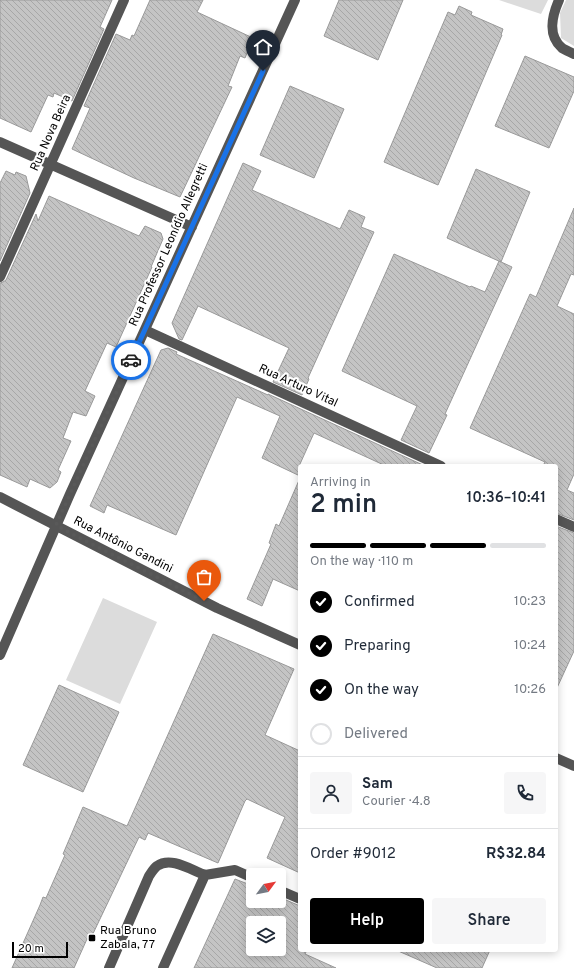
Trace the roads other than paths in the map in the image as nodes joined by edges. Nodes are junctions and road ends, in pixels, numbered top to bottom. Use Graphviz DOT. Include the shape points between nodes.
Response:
graph roads {
  1 [pos="124,0"];
  2 [pos="295,0"];
  3 [pos="559,0"];
  4 [pos="574,54"];
  5 [pos="0,142"];
  6 [pos="51,164"];
  7 [pos="192,227"];
  8 [pos="0,277"];
  9 [pos="145,330"];
  10 [pos="437,464"];
  11 [pos="0,497"];
  12 [pos="558,520"];
  13 [pos="56,525"];
  14 [pos="574,527"];
  15 [pos="298,644"];
  16 [pos="0,655"];
  17 [pos="558,759"];
  18 [pos="574,766"];
  19 [pos="205,875"];
  20 [pos="246,875"];
  21 [pos="286,893"];
  22 [pos="298,898"];
  23 [pos="109,968"];
  24 [pos="163,968"];
  1 -- 6 [label="street, Rua Nova Beira"];
  2 -- 7 [label="street, Rua Professor Leonídio Allegretti"];
  3 -- 4 [label="street" via="555,9 552,35 562,48"];
  5 -- 6 [label="street"];
  6 -- 7 [label="street"];
  6 -- 8 [label="street, Rua Nova Beira"];
  7 -- 9 [label="street, Rua Professor Leonídio Allegretti"];
  9 -- 10 [label="street, Rua Arturo Vital"];
  9 -- 13 [label="street, Rua Professor Leonídio Allegretti"];
  11 -- 13 [label="street, Rua Antônio Gandini"];
  12 -- 14 [label="street"];
  13 -- 15 [label="street, Rua Antônio Gandini" via="217,608"];
  13 -- 16 [label="street, Rua Professor Leonídio Allegretti"];
  17 -- 18 [label="street"];
  19 -- 20 [label="street" via="236,870"];
  19 -- 23 [label="street" via="174,863 166,862 156,866 149,876"];
  19 -- 24 [label="street"];
  21 -- 22 [label="street"];
}
